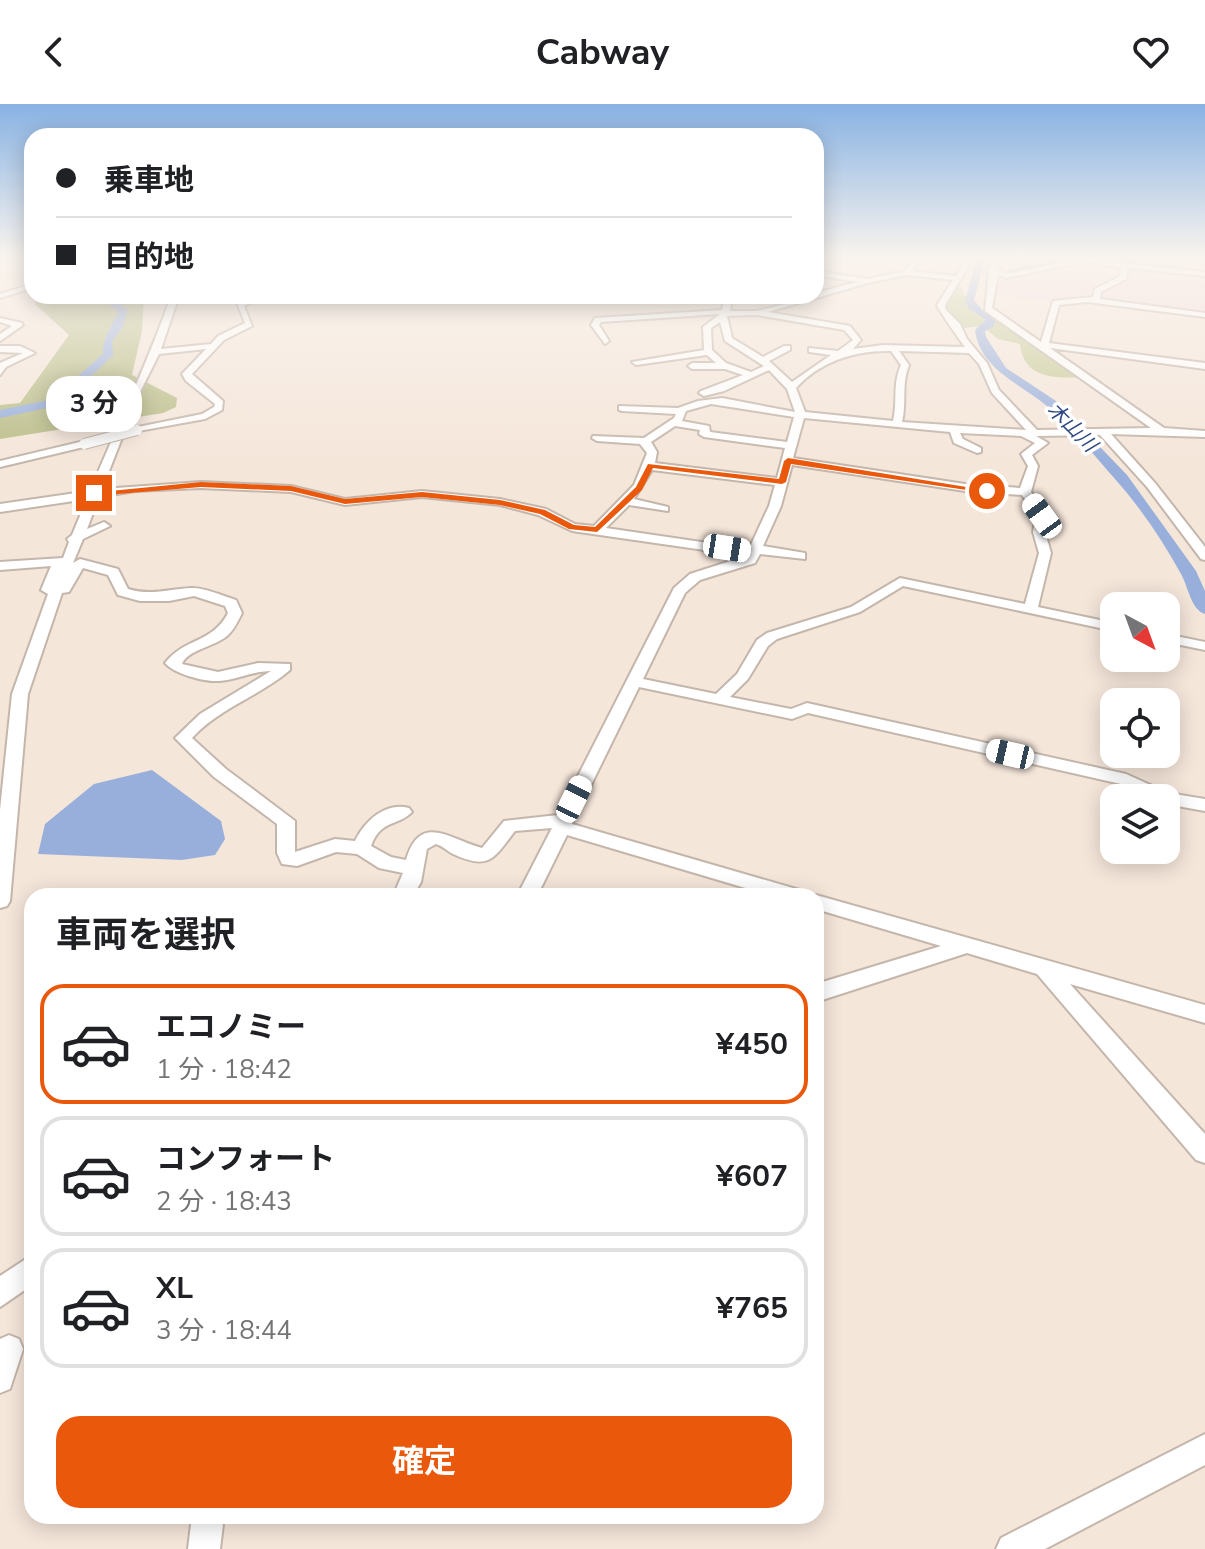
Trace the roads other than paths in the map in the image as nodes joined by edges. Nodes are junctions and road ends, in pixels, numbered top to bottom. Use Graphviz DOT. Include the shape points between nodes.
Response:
graph roads {
  1 [pos="17,326"];
  2 [pos="165,326"];
  3 [pos="243,326"];
  4 [pos="596,326"];
  5 [pos="708,326"];
  6 [pos="726,326"];
  7 [pos="838,326"];
  8 [pos="957,326"];
  9 [pos="1014,326"];
  10 [pos="1048,326"];
  11 [pos="0,338"];
  12 [pos="605,341"];
  13 [pos="1041,345"];
  14 [pos="212,346"];
  15 [pos="787,348"];
  16 [pos="893,348"];
  17 [pos="0,349"];
  18 [pos="812,350"];
  19 [pos="971,350"];
  20 [pos="156,352"];
  21 [pos="709,352"];
  22 [pos="842,354"];
  23 [pos="636,362"];
  24 [pos="766,364"];
  25 [pos="692,366"];
  26 [pos="728,366"];
  27 [pos="1205,366"];
  28 [pos="0,372"];
  29 [pos="749,374"];
  30 [pos="793,386"];
  31 [pos="709,401"];
  32 [pos="622,408"];
  33 [pos="680,411"];
  34 [pos="800,414"];
  35 [pos="674,423"];
  36 [pos="897,424"];
  37 [pos="1160,429"];
  38 [pos="954,430"];
  39 [pos="1101,432"];
  40 [pos="1012,433"];
  41 [pos="1036,433"];
  42 [pos="1205,434"];
  43 [pos="597,438"];
  44 [pos="646,441"];
  45 [pos="792,446"];
  46 [pos="977,450"];
  47 [pos="788,461"];
  48 [pos="0,464"];
  49 [pos="650,466"];
  50 [pos="782,482"];
  51 [pos="1025,492"];
  52 [pos="94,493"];
  53 [pos="626,501"];
  54 [pos="659,505"];
  55 [pos="596,506"];
  56 [pos="0,508"];
  57 [pos="616,511"];
  58 [pos="104,526"];
  59 [pos="597,530"];
  60 [pos="77,537"];
  61 [pos="755,551"];
  62 [pos="801,556"];
  63 [pos="1205,556"];
  64 [pos="59,561"];
  65 [pos="0,566"];
  66 [pos="56,591"];
  67 [pos="1030,611"];
  68 [pos="1100,624"];
  69 [pos="1180,641"];
  70 [pos="1205,646"];
  71 [pos="635,682"];
  72 [pos="720,698"];
  73 [pos="1135,784"];
  74 [pos="1180,801"];
  75 [pos="1205,805"];
  76 [pos="403,812"];
  77 [pos="562,824"];
  78 [pos="361,848"];
  79 [pos="413,868"];
  80 [pos="408,888"];
  81 [pos="531,888"];
  82 [pos="770,888"];
  83 [pos="0,901"];
  84 [pos="824,904"];
  85 [pos="966,946"];
  86 [pos="1044,968"];
  87 [pos="824,990"];
  88 [pos="1205,1014"];
  89 [pos="1205,1152"];
  90 [pos="24,1274"];
  91 [pos="0,1293"];
  92 [pos="9,1349"];
  93 [pos="0,1379"];
  94 [pos="1205,1449"];
  95 [pos="207,1524"];
  96 [pos="204,1549"];
  97 [pos="1012,1549"];
  1 -- 11 [label="street"];
  2 -- 20 [label="street"];
  3 -- 14 [label="street"];
  4 -- 12 [label="street"];
  5 -- 21 [label="street"];
  6 -- 24 [label="street" via="728,339"];
  7 -- 22 [label="street" via="847,328 857,340"];
  8 -- 19 [label="street"];
  9 -- 13 [label="street"];
  10 -- 13 [label="street"];
  13 -- 27 [label="street"];
  13 -- 37 [label="street"];
  14 -- 20 [label="street"];
  14 -- 48 [label="street, bridge" via="187,374 220,403 205,416"];
  15 -- 24 [label="street"];
  16 -- 19 [label="street"];
  16 -- 22 [label="street"];
  16 -- 36 [label="street" via="905,365"];
  17 -- 28 [label="street" via="31,353 2,365"];
  18 -- 22 [label="street"];
  19 -- 41 [label="street" via="995,391"];
  20 -- 52 [label="street"];
  21 -- 23 [label="street"];
  21 -- 26 [label="street"];
  22 -- 30 [label="street"];
  24 -- 29 [label="street"];
  24 -- 30 [label="street"];
  25 -- 26 [label="street"];
  26 -- 29 [label="street"];
  29 -- 31 [label="street" via="721,389 696,394"];
  30 -- 34 [label="street"];
  31 -- 33 [label="street"];
  31 -- 34 [label="street" via="722,399 761,415"];
  32 -- 33 [label="street"];
  33 -- 35 [label="street"];
  34 -- 36 [label="street"];
  34 -- 45 [label="street"];
  35 -- 44 [label="street"];
  35 -- 45 [label="street" via="705,428 704,434"];
  36 -- 38 [label="street"];
  37 -- 39 [label="street"];
  37 -- 42 [label="street"];
  38 -- 40 [label="street"];
  38 -- 46 [label="street" via="958,441"];
  39 -- 41 [label="street"];
  39 -- 63 [label="street" via="1151,485"];
  40 -- 41 [label="street"];
  40 -- 51 [label="street" via="1043,443 1026,454 1033,466"];
  43 -- 44 [label="street"];
  44 -- 49 [label="street" via="652,452"];
  45 -- 47 [label="street"];
  47 -- 50 [label="street"];
  47 -- 51 [label="street" via="970,490"];
  49 -- 50 [label="street"];
  49 -- 53 [label="street"];
  50 -- 61 [label="street"];
  51 -- 67 [label="street" via="1042,516 1039,532 1045,553"];
  52 -- 56 [label="street"];
  52 -- 59 [label="street" via="201,485 291,489 345,502 422,494 500,502 542,512 572,527"];
  52 -- 60 [label="street"];
  53 -- 54 [label="street"];
  53 -- 57 [label="street"];
  55 -- 57 [label="street"];
  57 -- 59 [label="street"];
  58 -- 60 [label="street"];
  59 -- 61 [label="street"];
  60 -- 64 [label="street"];
  60 -- 66 [label="street"];
  61 -- 62 [label="street"];
  61 -- 71 [label="street" via="747,563 695,577 679,591"];
  64 -- 65 [label="street"];
  64 -- 66 [label="street" via="48,590"];
  66 -- 78 [label="street" via="64,589 80,563 113,572 123,592 140,597 194,592 231,603 235,613 228,628 172,663 218,677 285,667 193,725 183,738 264,812 286,821 289,859 335,845"];
  66 -- 83 [label="street" via="20,694"];
  67 -- 68 [label="street"];
  67 -- 72 [label="street" via="900,582 849,614 772,636"];
  69 -- 70 [label="street"];
  71 -- 72 [label="street"];
  71 -- 77 [label="street"];
  72 -- 73 [label="street" via="792,714 807,708 823,711"];
  74 -- 75 [label="street"];
  76 -- 78 [label="street" via="377,821"];
  77 -- 79 [label="street" via="510,825 488,859 434,837 419,846"];
  77 -- 81 [label="street"];
  77 -- 82 [label="street"];
  78 -- 79 [label="street" via="386,863"];
  79 -- 80 [label="street"];
  84 -- 85 [label="street"];
  85 -- 86 [label="street"];
  85 -- 87 [label="street"];
  86 -- 88 [label="street"];
  86 -- 89 [label="street"];
  90 -- 91 [label="street"];
  92 -- 93 [label="street"];
  94 -- 97 [label="street"];
  95 -- 96 [label="street"];
}
